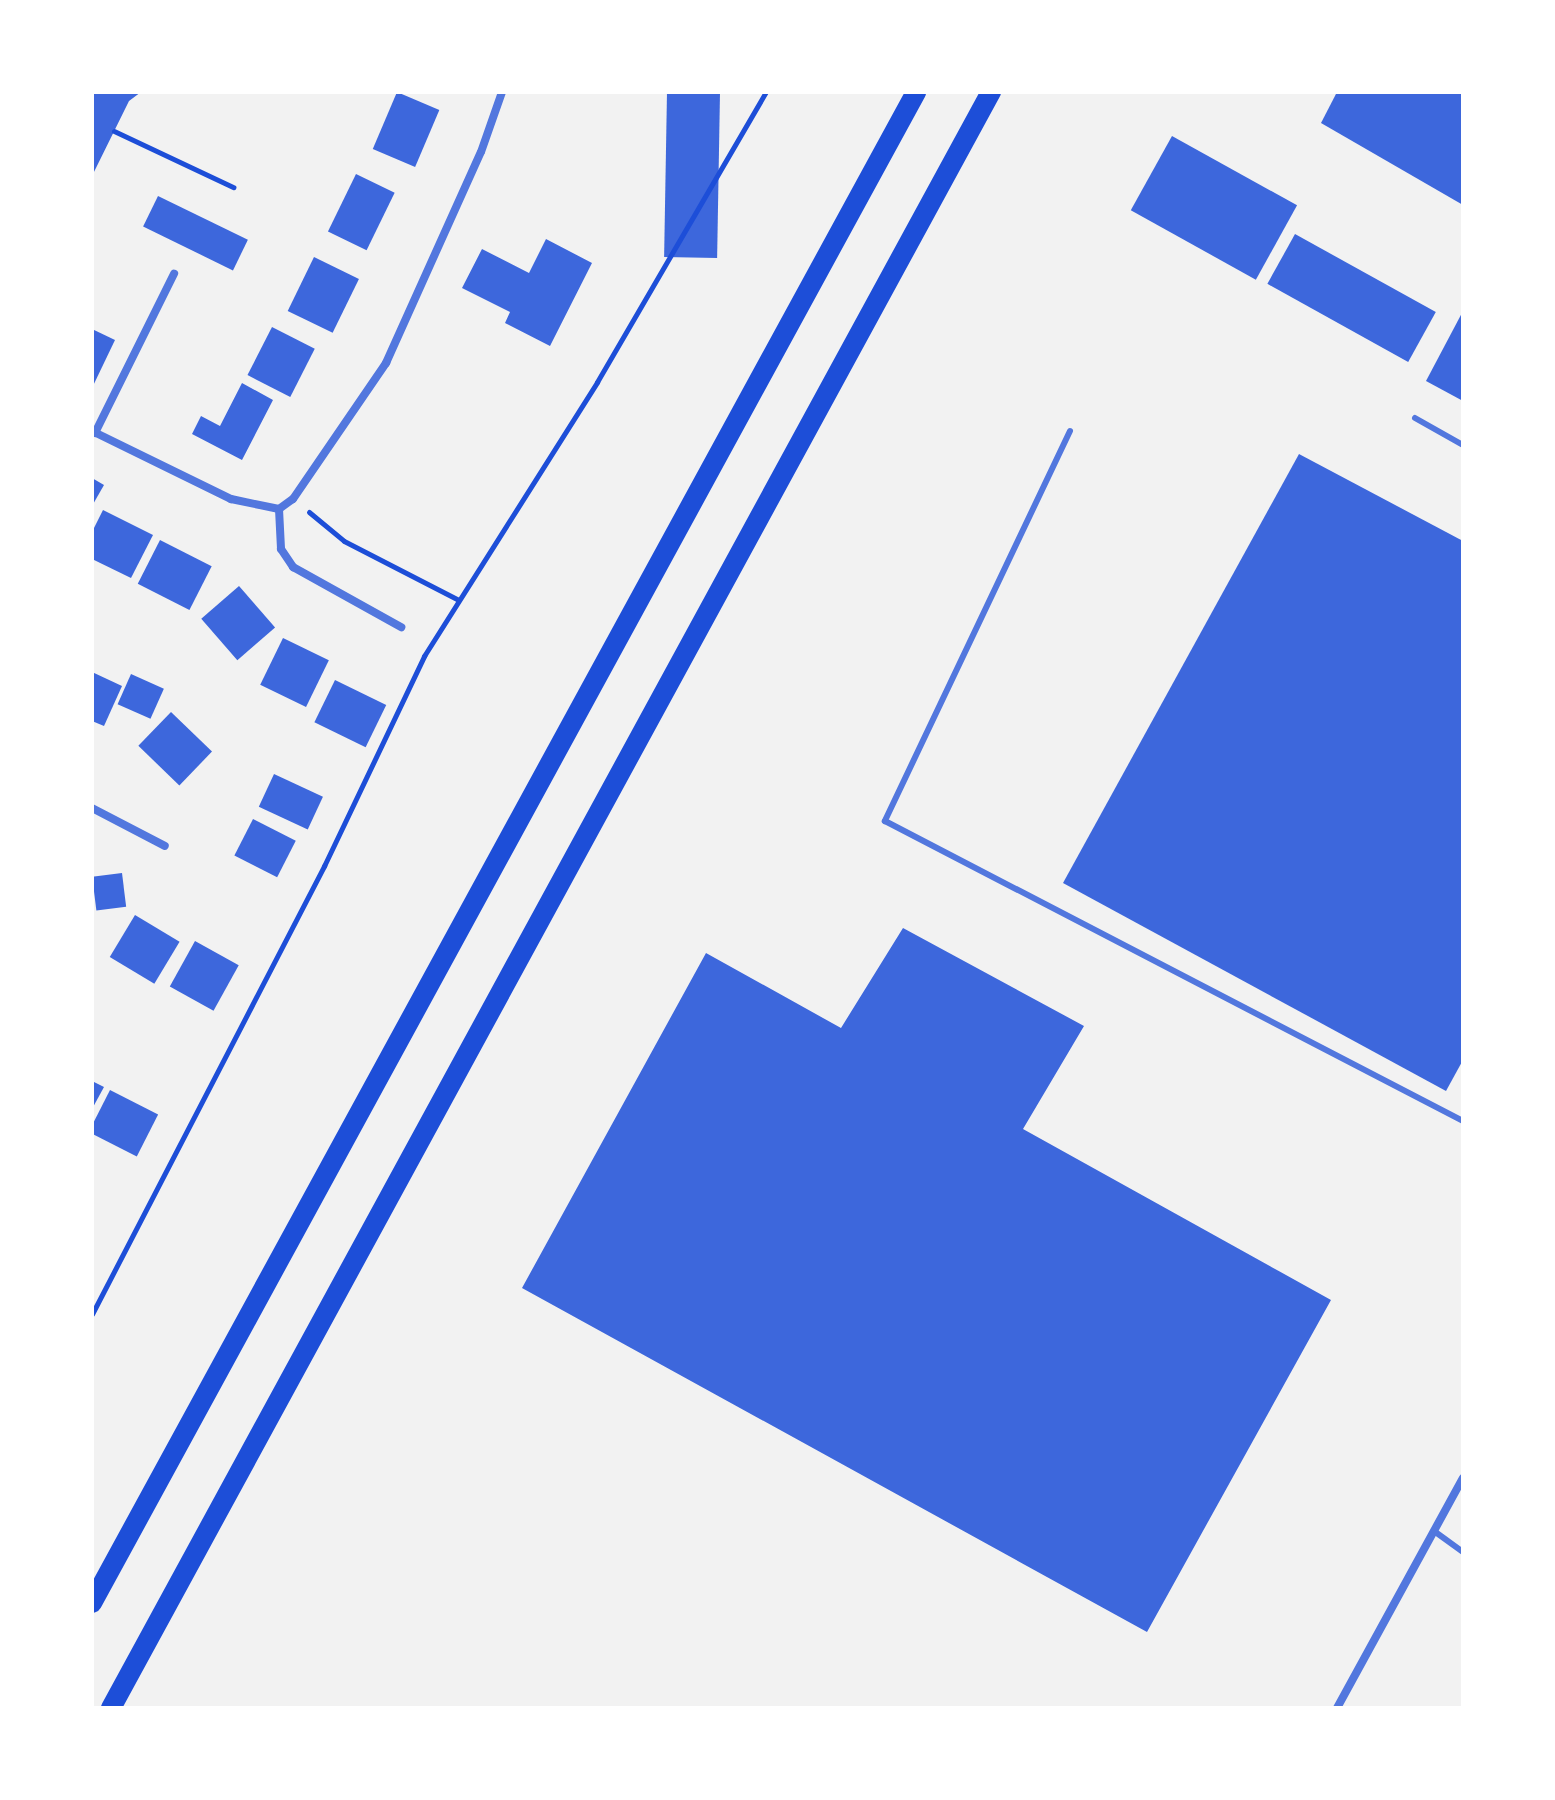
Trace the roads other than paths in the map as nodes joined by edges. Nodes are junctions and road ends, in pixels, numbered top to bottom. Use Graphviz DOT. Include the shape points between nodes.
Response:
graph roads {
  1 [pos="502,92"];
  2 [pos="916,92"];
  3 [pos="991,92"];
  4 [pos="174,274"];
  5 [pos="1415,418"];
  6 [pos="1070,431"];
  7 [pos="94,432"];
  8 [pos="1463,445"];
  9 [pos="279,509"];
  10 [pos="401,627"];
  11 [pos="92,808"];
  12 [pos="165,846"];
  13 [pos="1463,1121"];
  14 [pos="1463,1478"];
  15 [pos="1434,1531"];
  16 [pos="1463,1552"];
  17 [pos="92,1603"];
  18 [pos="111,1708"];
  19 [pos="1337,1708"];
  1 -- 9 [label="street" via="481,152 386,363 293,499"];
  2 -- 17 [label="main road"];
  3 -- 18 [label="main road"];
  4 -- 7 [label="street"];
  5 -- 8 [label="lane"];
  6 -- 13 [label="lane" via="885,821"];
  7 -- 9 [label="street" via="231,499"];
  9 -- 10 [label="street" via="281,549 293,567"];
  11 -- 12 [label="street"];
  14 -- 15 [label="street"];
  15 -- 16 [label="lane"];
  15 -- 19 [label="street"];
}
